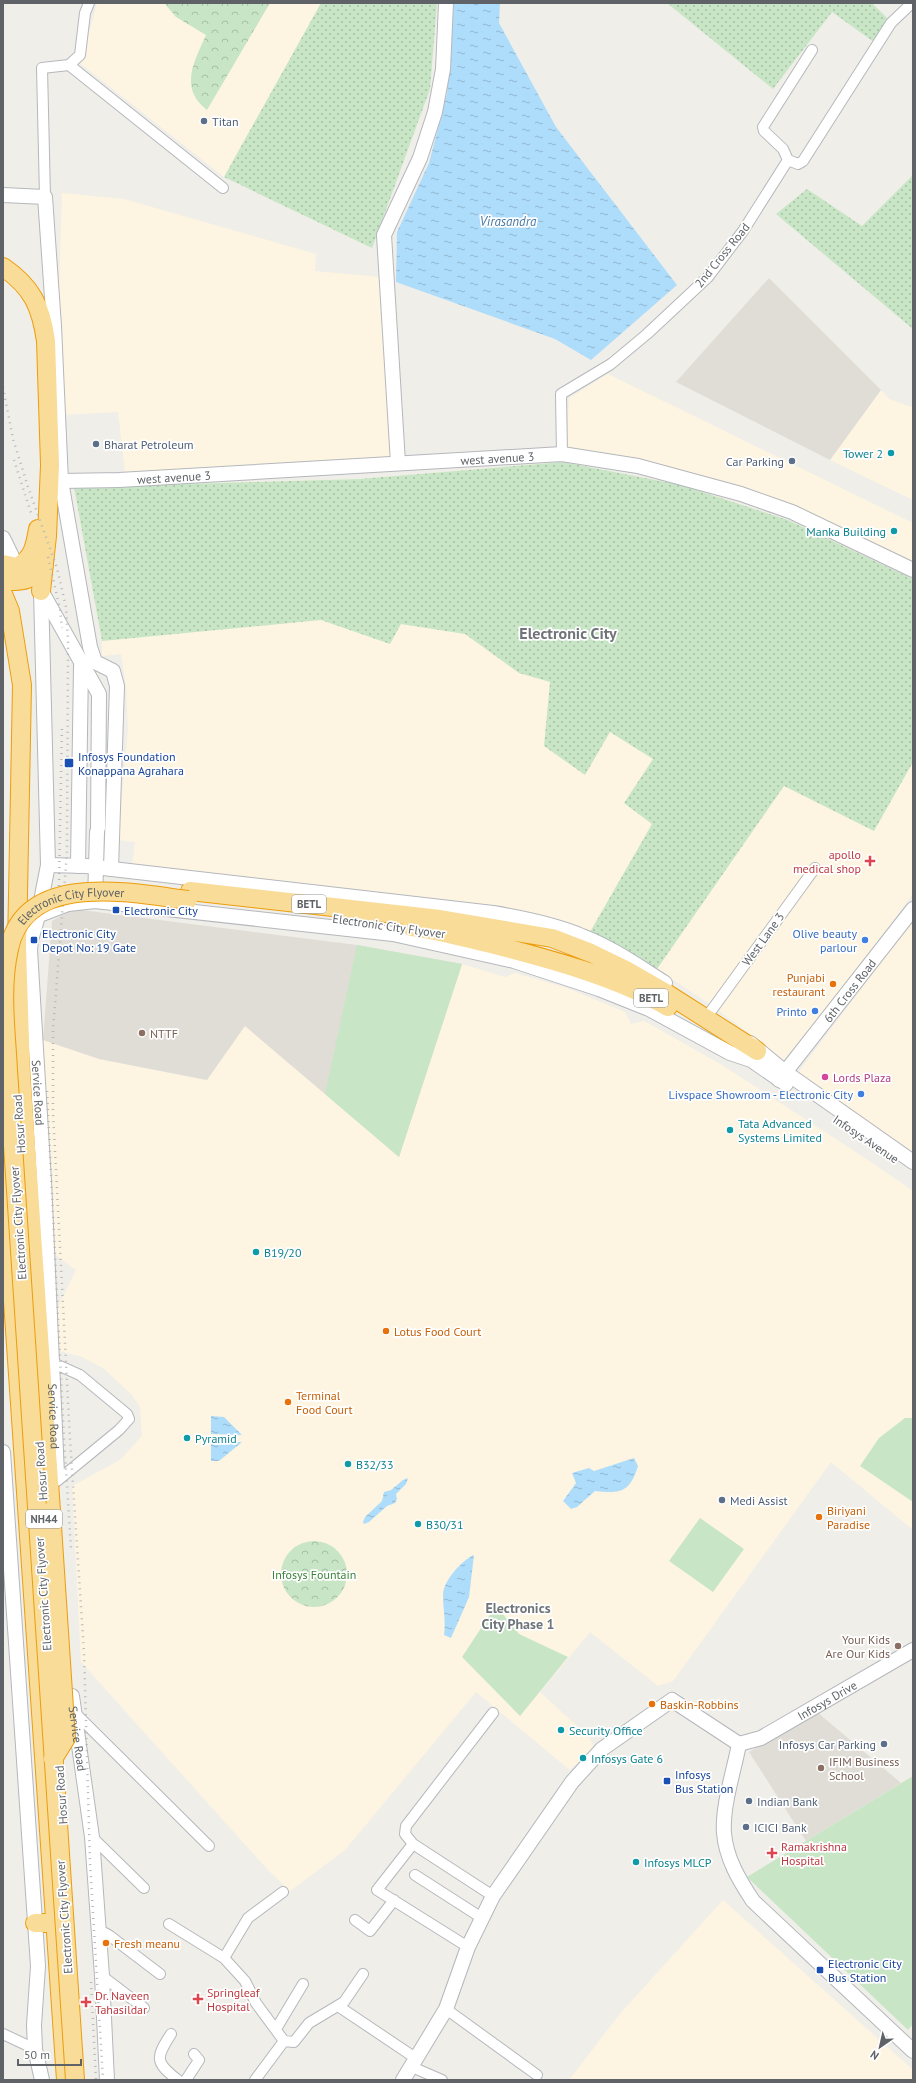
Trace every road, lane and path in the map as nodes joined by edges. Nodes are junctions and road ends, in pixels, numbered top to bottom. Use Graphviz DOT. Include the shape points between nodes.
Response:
graph roads {
  1 [pos="89,3"];
  2 [pos="446,3"];
  3 [pos="912,3"];
  4 [pos="812,50"];
  5 [pos="69,65"];
  6 [pos="788,160"];
  7 [pos="223,188"];
  8 [pos="3,195"];
  9 [pos="45,197"];
  10 [pos="3,266"];
  11 [pos="3,281"];
  12 [pos="562,454"];
  13 [pos="398,463"];
  14 [pos="61,481"];
  15 [pos="3,538"];
  16 [pos="30,569"];
  17 [pos="913,570"];
  18 [pos="3,580"];
  19 [pos="3,594"];
  20 [pos="81,665"];
  21 [pos="48,865"];
  22 [pos="78,866"];
  23 [pos="104,868"];
  24 [pos="815,868"];
  25 [pos="189,896"];
  26 [pos="94,901"];
  27 [pos="913,909"];
  28 [pos="38,916"];
  29 [pos="3,935"];
  30 [pos="3,959"];
  31 [pos="710,1011"];
  32 [pos="754,1056"];
  33 [pos="782,1076"];
  34 [pos="856,1128"];
  35 [pos="3,1154"];
  36 [pos="913,1162"];
  37 [pos="913,1170"];
  38 [pos="3,1298"];
  39 [pos="53,1363"];
  40 [pos="3,1453"];
  41 [pos="57,1482"];
  42 [pos="6,1539"];
  43 [pos="913,1650"];
  44 [pos="73,1711"];
  45 [pos="493,1713"];
  46 [pos="739,1744"];
  47 [pos="54,1760"];
  48 [pos="92,1837"];
  49 [pos="413,1844"];
  50 [pos="209,1846"];
  51 [pos="415,1875"];
  52 [pos="144,1888"];
  53 [pos="283,1892"];
  54 [pos="493,1896"];
  55 [pos="394,1900"];
  56 [pos="482,1918"];
  57 [pos="355,1920"];
  58 [pos="42,1923"];
  59 [pos="169,1924"];
  60 [pos="99,1934"];
  61 [pos="468,1946"];
  62 [pos="224,1958"];
  63 [pos="160,1974"];
  64 [pos="363,1974"];
  65 [pos="102,1976"];
  66 [pos="303,1984"];
  67 [pos="338,2006"];
  68 [pos="144,2008"];
  69 [pos="446,2009"];
  70 [pos="276,2029"];
  71 [pos="3,2034"];
  72 [pos="172,2034"];
  73 [pos="284,2041"];
  74 [pos="35,2049"];
  75 [pos="913,2051"];
  76 [pos="194,2054"];
  77 [pos="414,2063"];
  78 [pos="537,2075"];
  79 [pos="42,2080"];
  80 [pos="59,2080"];
  81 [pos="66,2080"];
  82 [pos="75,2080"];
  83 [pos="82,2080"];
  84 [pos="107,2080"];
  85 [pos="178,2080"];
  86 [pos="186,2080"];
  87 [pos="255,2080"];
  88 [pos="403,2080"];
  89 [pos="442,2080"];
  1 -- 5 [label="street" via="85,13 80,55"];
  2 -- 13 [label="street" via="443,69 435,112 420,158 384,235"];
  3 -- 6 [label="street" via="891,23 803,161 798,164"];
  4 -- 6 [label="street" via="763,127 783,149"];
  5 -- 7 [label="street"];
  5 -- 9 [label="street" via="42,68"];
  6 -- 12 [label="street, 2nd Cross Road" via="744,230 708,277 611,364 561,394"];
  8 -- 9 [label="street"];
  9 -- 14 [label="street"];
  10 -- 16 [label="highway" via="28,288 38,304 44,323 50,465"];
  11 -- 16 [label="highway" via="29,308 38,337 40,497"];
  12 -- 13 [label="street, west avenue 3"];
  12 -- 17 [label="street, west avenue 3" via="638,466 740,494 792,512"];
  13 -- 14 [label="street, west avenue 3"];
  14 -- 23 [label="street" via="90,647 95,662 110,668 116,680"];
  15 -- 16 [label="street"];
  16 -- 18 [label="highway" via="12,581"];
  16 -- 20 [label="street"];
  16 -- 21 [label="street, Service Road"];
  19 -- 47 [label="highway, bridge" via="10,611 22,690 17,947 21,1066 66,1738"];
  20 -- 22 [label="street"];
  20 -- 23 [label="street" via="98,694 98,830"];
  21 -- 22 [label="street"];
  21 -- 28 [label="street, Service Road"];
  22 -- 23 [label="street"];
  23 -- 26 [label="street"];
  23 -- 31 [label="street" via="493,913 525,919 594,941"];
  24 -- 31 [label="street, West Lane 3"];
  25 -- 29 [label="highway, Electronic City Flyover" via="102,882 53,887 28,901 11,920"];
  25 -- 32 [label="highway, Electronic City Flyover / BETL" via="430,929 540,957 662,1003"];
  25 -- 32 [label="highway, Electronic City Flyover / BETL" via="440,919 552,938 591,953 666,993"];
  25 -- 47 [label="highway, Electronic City Flyover, bridge" via="99,892 57,897 41,904 27,915 8,949 4,1003"];
  26 -- 28 [label="street" via="68,904"];
  26 -- 32 [label="street" via="393,934 471,950 514,961 599,989 649,1009 730,1053"];
  27 -- 33 [label="street, 6th Cross Road"];
  28 -- 39 [label="street, Service Road" via="30,950"];
  30 -- 83 [label="highway, Hosur Road / NH44" via="14,1036 70,1943"];
  31 -- 32 [label="street" via="739,1031"];
  32 -- 33 [label="street, Infosys Avenue"];
  33 -- 34 [label="street, Infosys Avenue"];
  34 -- 36 [label="street, Infosys Avenue"];
  34 -- 37 [label="street, Infosys Avenue"];
  35 -- 81 [label="highway, Electronic City Flyover"];
  38 -- 58 [label="highway, Hosur Road / NH44" via="23,1538"];
  39 -- 41 [label="street, Service Road"];
  39 -- 41 [label="street" via="80,1375 127,1414 129,1419"];
  40 -- 42 [label="street"];
  41 -- 44 [label="street, Service Road"];
  42 -- 58 [label="street"];
  43 -- 46 [label="street, Infosys Drive" via="761,1738"];
  44 -- 48 [label="street, Service Road"];
  44 -- 50 [label="street"];
  45 -- 49 [label="street" via="406,1826 405,1834"];
  46 -- 54 [label="street" via="672,1700 602,1749 572,1782"];
  46 -- 75 [label="street" via="724,1816 724,1834 731,1861 740,1881 753,1901"];
  47 -- 82 [label="highway, Electronic City Flyover, bridge"];
  48 -- 52 [label="street"];
  48 -- 60 [label="street, Service Road"];
  49 -- 54 [label="street"];
  49 -- 55 [label="street" via="377,1890"];
  51 -- 56 [label="street"];
  53 -- 62 [label="street" via="248,1918"];
  54 -- 56 [label="street"];
  55 -- 57 [label="street" via="370,1931"];
  55 -- 61 [label="street"];
  56 -- 61 [label="street"];
  58 -- 74 [label="street" via="34,2025"];
  58 -- 80 [label="highway, Hosur Road / NH44"];
  59 -- 62 [label="street"];
  60 -- 63 [label="street" via="105,1933 110,1936"];
  60 -- 65 [label="street"];
  61 -- 69 [label="street"];
  62 -- 70 [label="street" via="245,1981 256,2004"];
  64 -- 67 [label="street" via="344,2002"];
  65 -- 68 [label="street"];
  65 -- 84 [label="street"];
  66 -- 70 [label="street"];
  67 -- 73 [label="street" via="309,2023 294,2042"];
  67 -- 77 [label="street"];
  69 -- 77 [label="street"];
  69 -- 78 [label="street"];
  70 -- 73 [label="street"];
  71 -- 74 [label="street"];
  72 -- 85 [label="street" via="159,2052 159,2059 166,2070"];
  73 -- 87 [label="street"];
  74 -- 79 [label="street"];
  76 -- 86 [label="street" via="199,2060"];
  77 -- 88 [label="street"];
  77 -- 89 [label="street"];
}
